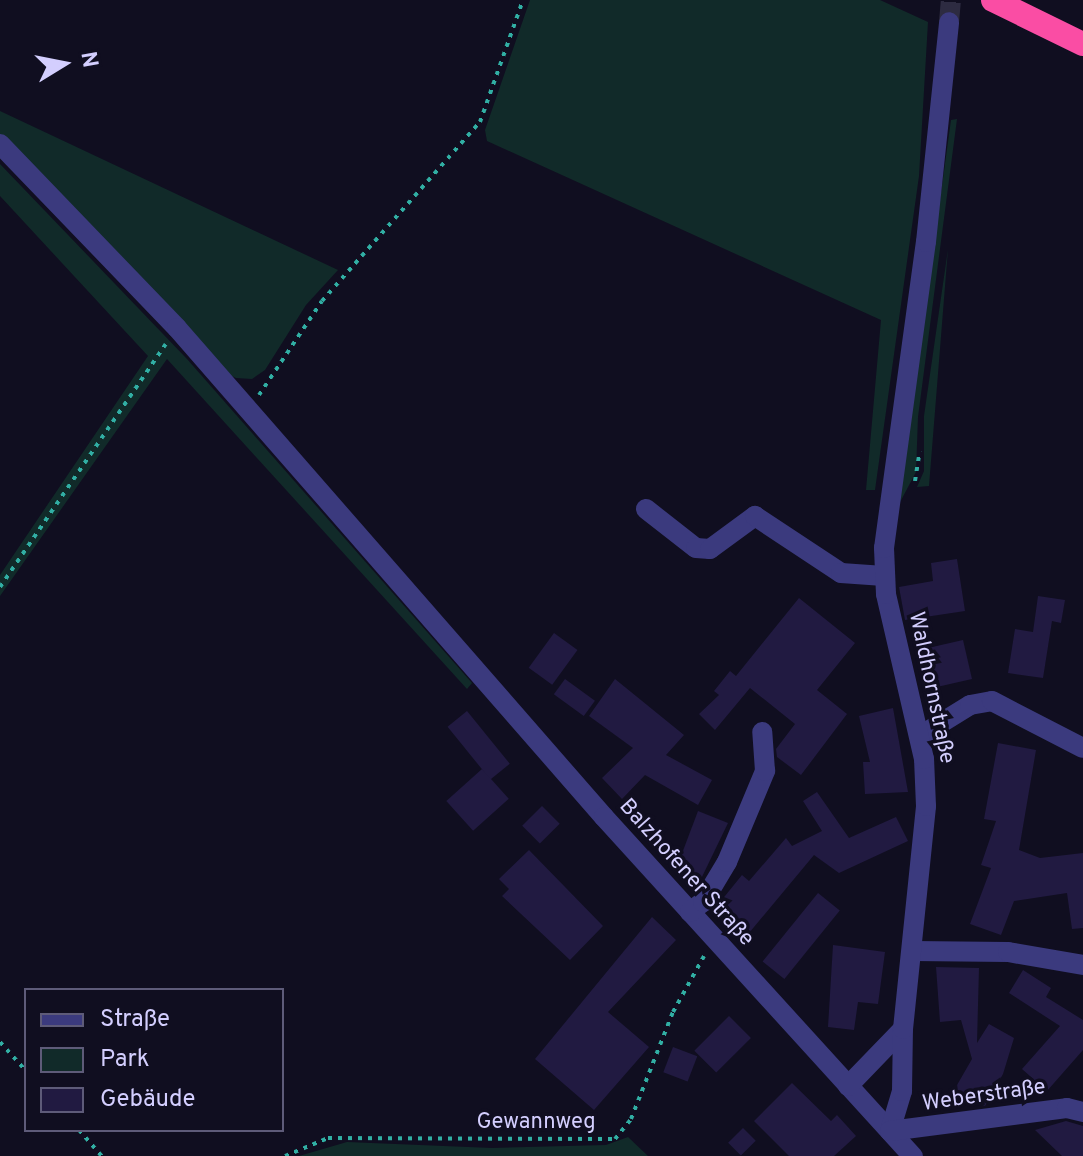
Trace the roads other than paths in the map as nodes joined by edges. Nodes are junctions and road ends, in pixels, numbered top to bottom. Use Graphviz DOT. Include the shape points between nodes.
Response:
graph roads {
  1 [pos="993,0"];
  2 [pos="949,22"];
  3 [pos="1083,44"];
  4 [pos="0,144"];
  5 [pos="646,509"];
  6 [pos="884,576"];
  7 [pos="762,732"];
  8 [pos="920,736"];
  9 [pos="1083,748"];
  10 [pos="690,912"];
  11 [pos="913,951"];
  12 [pos="1083,965"];
  13 [pos="903,1029"];
  14 [pos="848,1086"];
  15 [pos="1083,1112"];
  16 [pos="890,1131"];
  17 [pos="913,1156"];
  1 -- 3 [label="highway"];
  2 -- 6 [label="street, Waldhornstraße" via="926,242 887,500"];
  4 -- 10 [label="street, Balzhofener Straße" via="177,328"];
  5 -- 6 [label="street" via="696,548 710,549 755,516 841,573"];
  6 -- 8 [label="street, Waldhornstraße"];
  7 -- 10 [label="street" via="765,771 727,862 703,902"];
  8 -- 9 [label="street" via="970,705 992,701"];
  8 -- 11 [label="street, Waldhornstraße" via="926,806"];
  10 -- 14 [label="street, Balzhofener Straße"];
  11 -- 12 [label="street" via="1008,952"];
  11 -- 13 [label="street, Waldhornstraße"];
  13 -- 14 [label="street"];
  13 -- 16 [label="street, Waldhornstraße" via="902,1091"];
  14 -- 16 [label="street, Balzhofener Straße"];
  15 -- 16 [label="street, Weberstraße" via="1067,1108"];
  16 -- 17 [label="street, Balzhofener Straße"];
}
